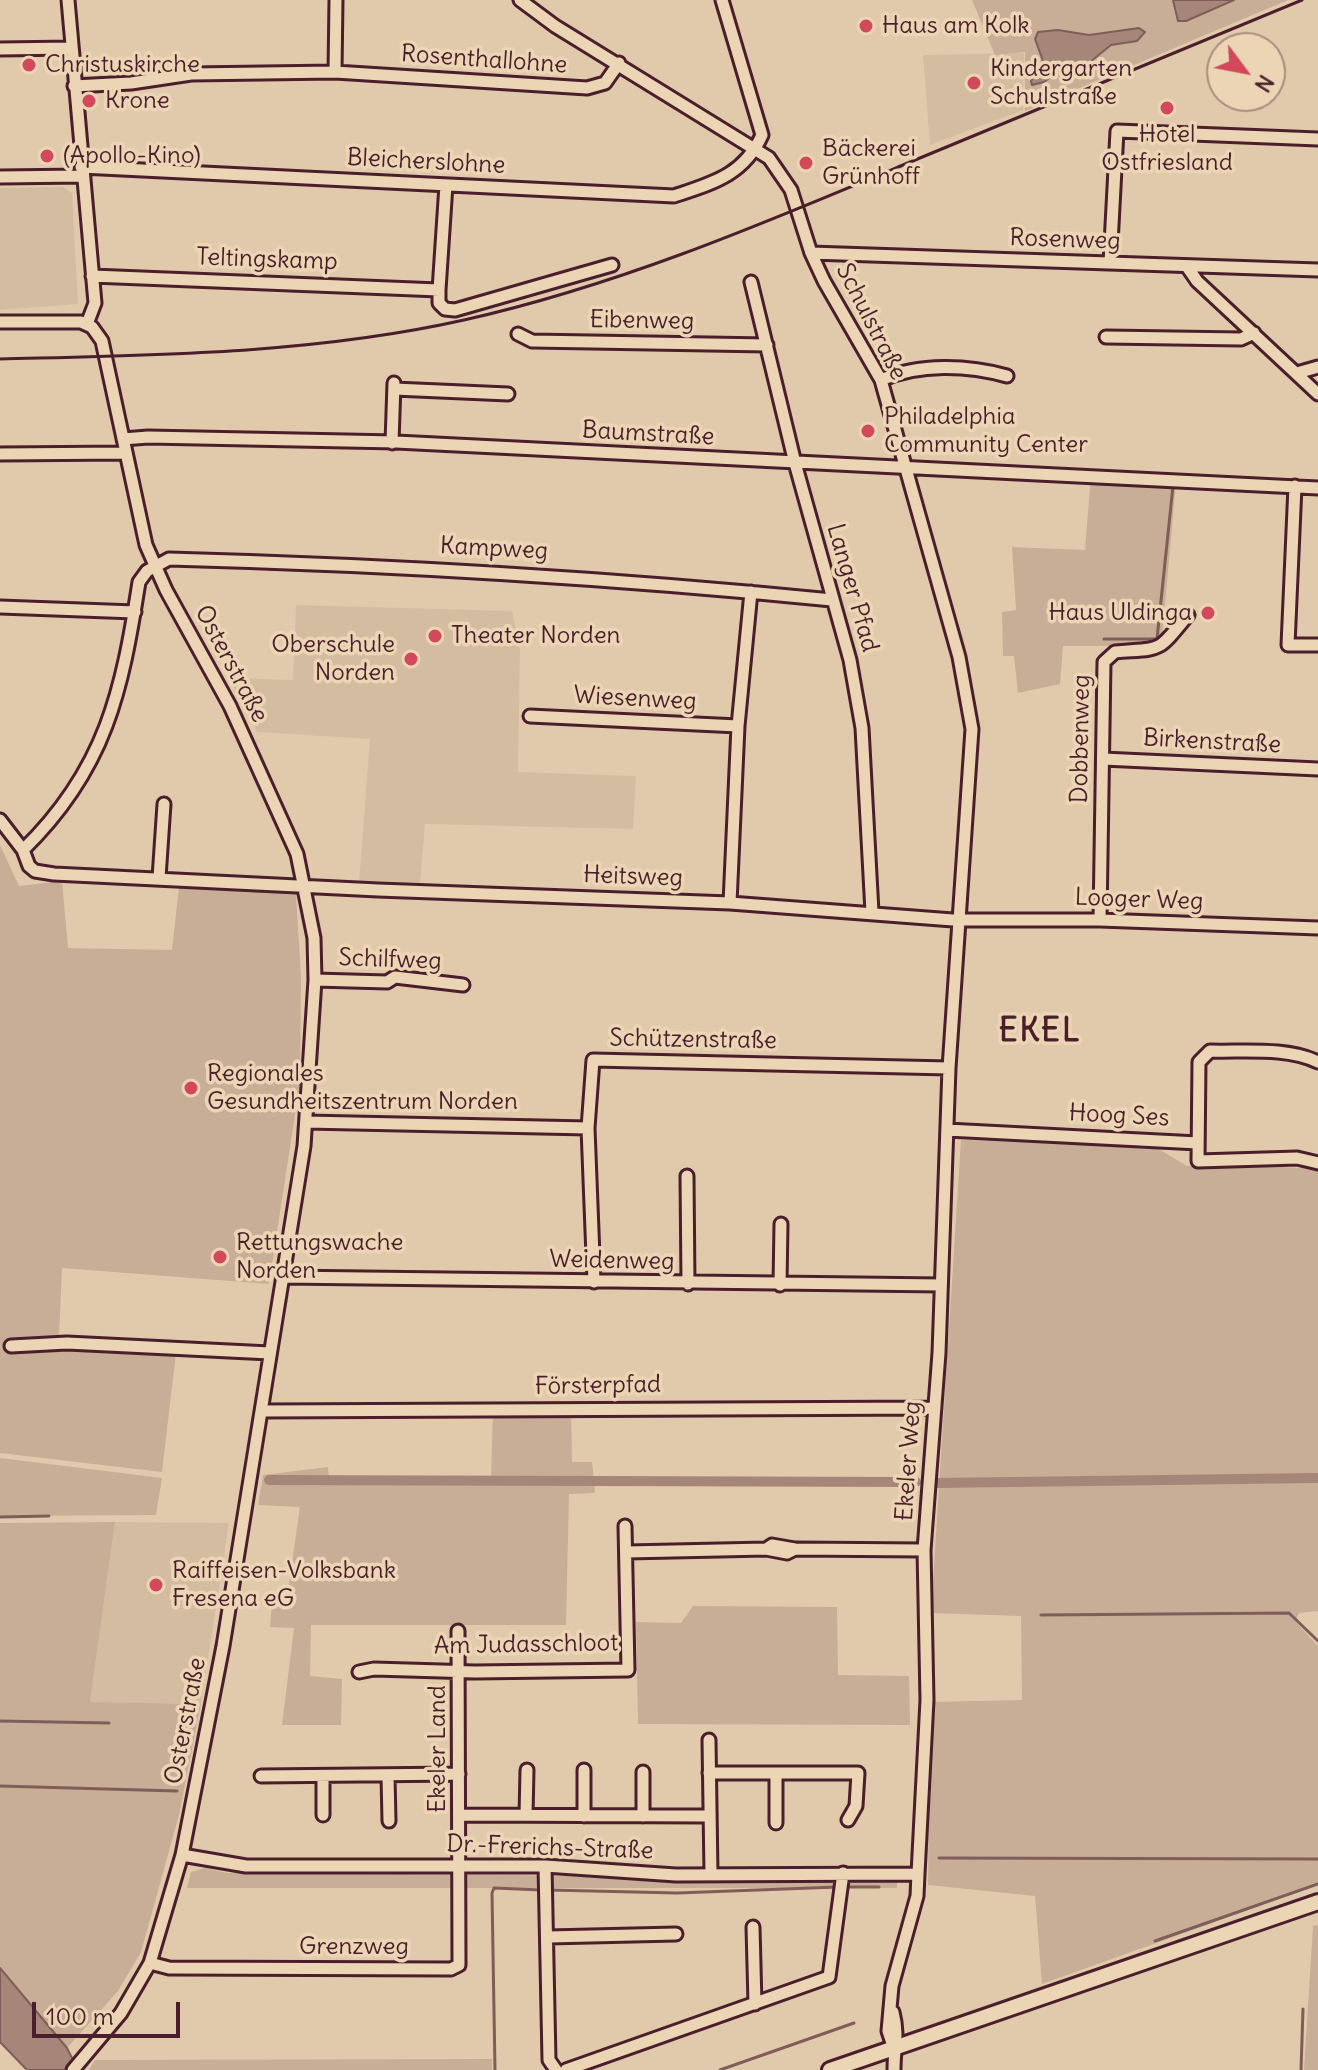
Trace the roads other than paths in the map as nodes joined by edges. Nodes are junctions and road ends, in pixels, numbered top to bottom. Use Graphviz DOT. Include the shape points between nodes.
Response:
graph roads {
  1 [pos="68,0"];
  2 [pos="336,0"];
  3 [pos="520,0"];
  4 [pos="722,0"];
  5 [pos="72,48"];
  6 [pos="0,49"];
  7 [pos="619,63"];
  8 [pos="335,72"];
  9 [pos="74,86"];
  10 [pos="1318,139"];
  11 [pos="755,150"];
  12 [pos="82,172"];
  13 [pos="0,177"];
  14 [pos="446,185"];
  15 [pos="811,253"];
  16 [pos="1110,263"];
  17 [pos="612,265"];
  18 [pos="1188,268"];
  19 [pos="1318,270"];
  20 [pos="92,276"];
  21 [pos="751,282"];
  22 [pos="439,290"];
  23 [pos="0,322"];
  24 [pos="87,324"];
  25 [pos="1254,333"];
  26 [pos="518,334"];
  27 [pos="1106,337"];
  28 [pos="767,345"];
  29 [pos="1318,367"];
  30 [pos="1297,373"];
  31 [pos="1007,376"];
  32 [pos="881,380"];
  33 [pos="508,394"];
  34 [pos="1318,394"];
  35 [pos="123,439"];
  36 [pos="392,443"];
  37 [pos="125,453"];
  38 [pos="0,454"];
  39 [pos="795,463"];
  40 [pos="903,467"];
  41 [pos="1295,486"];
  42 [pos="1318,488"];
  43 [pos="154,567"];
  44 [pos="751,592"];
  45 [pos="832,600"];
  46 [pos="0,607"];
  47 [pos="135,612"];
  48 [pos="1188,615"];
  49 [pos="1318,645"];
  50 [pos="530,716"];
  51 [pos="738,726"];
  52 [pos="1103,759"];
  53 [pos="1318,769"];
  54 [pos="164,804"];
  55 [pos="0,820"];
  56 [pos="23,850"];
  57 [pos="159,878"];
  58 [pos="306,887"];
  59 [pos="730,903"];
  60 [pos="872,912"];
  61 [pos="959,920"];
  62 [pos="1100,920"];
  63 [pos="1318,928"];
  64 [pos="315,980"];
  65 [pos="463,985"];
  66 [pos="1318,1062"];
  67 [pos="949,1068"];
  68 [pos="306,1122"];
  69 [pos="588,1128"];
  70 [pos="947,1130"];
  71 [pos="1198,1143"];
  72 [pos="1318,1163"];
  73 [pos="687,1176"];
  74 [pos="781,1224"];
  75 [pos="283,1277"];
  76 [pos="594,1282"];
  77 [pos="688,1284"];
  78 [pos="780,1285"];
  79 [pos="941,1285"];
  80 [pos="11,1346"];
  81 [pos="270,1353"];
  82 [pos="935,1408"];
  83 [pos="262,1411"];
  84 [pos="625,1526"];
  85 [pos="924,1550"];
  86 [pos="627,1552"];
  87 [pos="458,1631"];
  88 [pos="459,1671"];
  89 [pos="359,1672"];
  90 [pos="709,1740"];
  91 [pos="527,1770"];
  92 [pos="584,1770"];
  93 [pos="643,1772"];
  94 [pos="709,1773"];
  95 [pos="459,1774"];
  96 [pos="776,1775"];
  97 [pos="261,1776"];
  98 [pos="388,1776"];
  99 [pos="323,1777"];
  100 [pos="323,1815"];
  101 [pos="460,1815"];
  102 [pos="526,1815"];
  103 [pos="584,1816"];
  104 [pos="643,1816"];
  105 [pos="709,1816"];
  106 [pos="848,1820"];
  107 [pos="389,1821"];
  108 [pos="776,1823"];
  109 [pos="182,1855"];
  110 [pos="460,1866"];
  111 [pos="545,1866"];
  112 [pos="843,1873"];
  113 [pos="711,1874"];
  114 [pos="918,1874"];
  115 [pos="1318,1902"];
  116 [pos="753,1927"];
  117 [pos="676,1934"];
  118 [pos="548,1937"];
  119 [pos="150,1963"];
  120 [pos="755,2004"];
  121 [pos="894,2049"];
  122 [pos="77,2066"];
  123 [pos="556,2070"];
  124 [pos="566,2070"];
  125 [pos="830,2070"];
  126 [pos="894,2070"];
  1 -- 5 [label="street"];
  2 -- 8 [label="street"];
  3 -- 7 [label="street, Schulstraße"];
  4 -- 11 [label="street" via="761,125"];
  5 -- 6 [label="street"];
  5 -- 9 [label="street"];
  7 -- 8 [label="street, Rosenthallohne" via="605,83 587,88"];
  7 -- 11 [label="street, Schulstraße"];
  8 -- 9 [label="street, Rosenthallohne" via="191,74"];
  9 -- 12 [label="street"];
  10 -- 16 [label="street" via="1117,131"];
  11 -- 14 [label="street, Bleicherslohne" via="733,174 674,196"];
  11 -- 15 [label="street, Schulstraße" via="783,175"];
  12 -- 13 [label="street, Bleicherslohne"];
  12 -- 14 [label="street, Bleicherslohne"];
  12 -- 20 [label="street"];
  14 -- 22 [label="street"];
  15 -- 16 [label="street, Rosenweg"];
  15 -- 32 [label="street, Schulstraße"];
  16 -- 18 [label="street, Rosenweg"];
  17 -- 22 [label="street" via="455,310 439,303"];
  18 -- 19 [label="street, Rosenweg"];
  18 -- 25 [label="street"];
  20 -- 22 [label="street, Teltingskamp"];
  20 -- 24 [label="street" via="95,303"];
  21 -- 28 [label="street, Langer Pfad"];
  23 -- 24 [label="street"];
  24 -- 35 [label="street, Osterstraße" via="102,341"];
  25 -- 27 [label="street" via="1241,339"];
  25 -- 30 [label="street"];
  26 -- 28 [label="street, Eibenweg" via="532,341"];
  28 -- 39 [label="street, Langer Pfad"];
  29 -- 30 [label="street"];
  30 -- 34 [label="street"];
  31 -- 32 [label="street" via="987,370 922,368"];
  32 -- 40 [label="street, Schulstraße"];
  33 -- 36 [label="street" via="394,386"];
  35 -- 36 [label="street, Baumstraße"];
  35 -- 37 [label="street, Osterstraße"];
  36 -- 39 [label="street, Baumstraße"];
  37 -- 38 [label="street"];
  37 -- 43 [label="street, Osterstraße"];
  39 -- 40 [label="street, Baumstraße"];
  39 -- 45 [label="street, Langer Pfad"];
  40 -- 41 [label="street, Baumstraße"];
  40 -- 61 [label="street, Schulstraße" via="971,710"];
  41 -- 42 [label="street, Baumstraße"];
  41 -- 49 [label="street" via="1288,645"];
  43 -- 44 [label="street, Kampweg" via="169,559 394,566"];
  43 -- 47 [label="street" via="139,582"];
  43 -- 58 [label="street, Osterstraße" via="238,722"];
  44 -- 45 [label="street, Kampweg"];
  44 -- 51 [label="street"];
  45 -- 60 [label="street, Langer Pfad" via="862,728"];
  46 -- 47 [label="street"];
  47 -- 56 [label="street" via="107,726 70,794"];
  48 -- 52 [label="street, Dobbenweg" via="1162,647 1115,652 1104,662"];
  50 -- 51 [label="street, Wiesenweg"];
  51 -- 59 [label="street"];
  52 -- 53 [label="street, Birkenstraße"];
  52 -- 62 [label="street, Dobbenweg"];
  54 -- 57 [label="street"];
  55 -- 56 [label="street"];
  56 -- 57 [label="street, Heitsweg" via="35,871"];
  57 -- 58 [label="street, Heitsweg"];
  58 -- 59 [label="street, Heitsweg"];
  58 -- 64 [label="street, Osterstraße"];
  59 -- 60 [label="street, Heitsweg"];
  60 -- 61 [label="street, Heitsweg"];
  61 -- 62 [label="street, Looger Weg"];
  61 -- 67 [label="street, Ekeler Weg"];
  62 -- 63 [label="street, Looger Weg"];
  64 -- 65 [label="street, Schilfweg" via="387,982 395,977"];
  64 -- 68 [label="street, Osterstraße"];
  66 -- 71 [label="street" via="1278,1053 1203,1055"];
  67 -- 69 [label="street, Schützenstraße" via="593,1060"];
  67 -- 70 [label="street, Ekeler Weg"];
  68 -- 69 [label="street"];
  68 -- 75 [label="street, Osterstraße"];
  69 -- 76 [label="street"];
  70 -- 71 [label="street, Hoog Ses"];
  70 -- 79 [label="street, Ekeler Weg"];
  71 -- 72 [label="street, Hoog Ses" via="1198,1161 1297,1158"];
  73 -- 77 [label="street"];
  74 -- 78 [label="street"];
  75 -- 76 [label="street, Weidenweg"];
  75 -- 81 [label="street, Osterstraße"];
  76 -- 77 [label="street, Weidenweg"];
  77 -- 78 [label="street, Weidenweg"];
  78 -- 79 [label="street, Weidenweg"];
  79 -- 82 [label="street, Ekeler Weg"];
  80 -- 81 [label="street" via="67,1343"];
  81 -- 83 [label="street, Osterstraße"];
  82 -- 83 [label="street, Försterpfad"];
  82 -- 85 [label="street, Ekeler Weg"];
  83 -- 109 [label="street, Osterstraße"];
  84 -- 86 [label="street, Am Judasschloot"];
  85 -- 86 [label="street"];
  85 -- 114 [label="street, Ekeler Weg" via="927,1700"];
  86 -- 88 [label="street, Am Judasschloot" via="628,1670"];
  87 -- 88 [label="street, Ekeler Land"];
  88 -- 89 [label="street, Am Judasschloot"];
  88 -- 95 [label="street, Ekeler Land"];
  90 -- 94 [label="street"];
  91 -- 102 [label="street"];
  92 -- 103 [label="street"];
  93 -- 104 [label="street"];
  94 -- 96 [label="street"];
  94 -- 105 [label="street"];
  95 -- 98 [label="street"];
  95 -- 101 [label="street, Ekeler Land"];
  96 -- 106 [label="street" via="858,1773 856,1806"];
  96 -- 108 [label="street"];
  97 -- 99 [label="street"];
  98 -- 99 [label="street"];
  98 -- 107 [label="street"];
  99 -- 100 [label="street"];
  101 -- 102 [label="street"];
  101 -- 110 [label="street, Ekeler Land"];
  102 -- 103 [label="street"];
  103 -- 104 [label="street"];
  104 -- 105 [label="street"];
  105 -- 113 [label="street"];
  109 -- 110 [label="street, Dr.-Frerichs-Straße" via="246,1866"];
  109 -- 119 [label="street, Osterstraße"];
  110 -- 111 [label="street, Dr.-Frerichs-Straße"];
  110 -- 119 [label="street, Grenzweg" via="461,1957 451,1969 169,1968"];
  111 -- 113 [label="street, Dr.-Frerichs-Straße"];
  111 -- 118 [label="street"];
  112 -- 113 [label="street, Dr.-Frerichs-Straße"];
  112 -- 114 [label="street, Dr.-Frerichs-Straße"];
  112 -- 120 [label="street" via="829,1977"];
  114 -- 121 [label="street, Ekeler Weg" via="894,1978 888,2031"];
  115 -- 121 [label="main road"];
  116 -- 120 [label="street"];
  117 -- 118 [label="street"];
  118 -- 123 [label="street" via="549,2060"];
  119 -- 122 [label="street, Osterstraße" via="121,2013"];
  120 -- 124 [label="street"];
  121 -- 125 [label="main road"];
  121 -- 126 [label="street, Ekeler Weg"];
}
